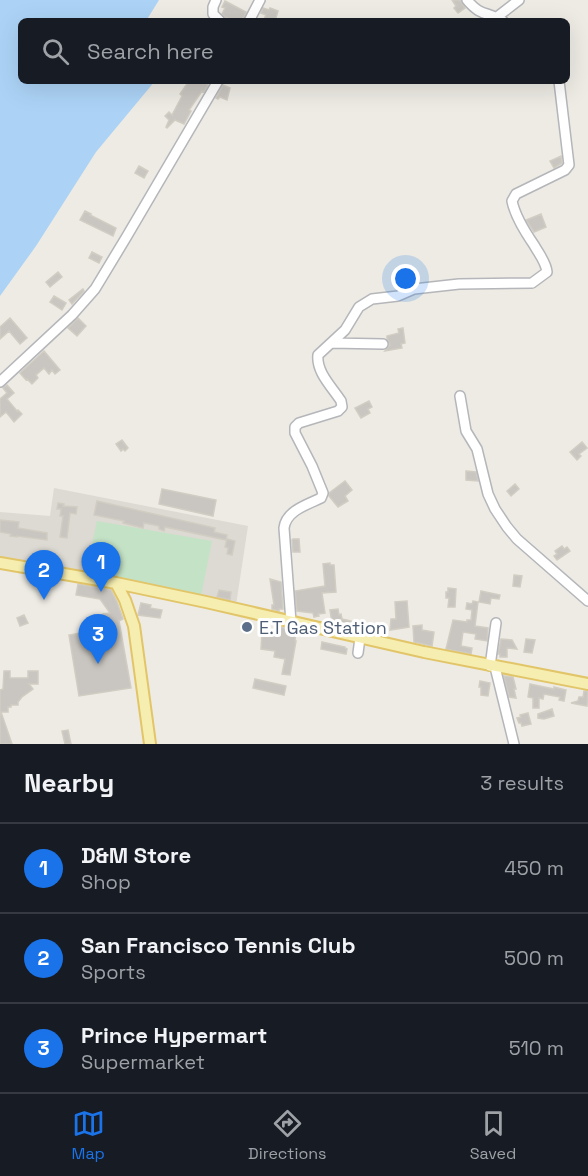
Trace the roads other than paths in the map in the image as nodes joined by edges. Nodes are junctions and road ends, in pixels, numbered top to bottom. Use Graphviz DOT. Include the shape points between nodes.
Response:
graph roads {
  1 [pos="216,0"];
  2 [pos="260,0"];
  3 [pos="466,0"];
  4 [pos="519,0"];
  5 [pos="217,18"];
  6 [pos="251,18"];
  7 [pos="497,18"];
  8 [pos="501,18"];
  9 [pos="216,84"];
  10 [pos="559,84"];
  11 [pos="331,343"];
  12 [pos="383,344"];
  13 [pos="0,382"];
  14 [pos="460,396"];
  15 [pos="0,563"];
  16 [pos="116,583"];
  17 [pos="588,601"];
  18 [pos="291,622"];
  19 [pos="496,623"];
  20 [pos="360,638"];
  21 [pos="358,653"];
  22 [pos="493,666"];
  23 [pos="588,684"];
  24 [pos="150,744"];
  25 [pos="513,744"];
  1 -- 5 [label="street" via="213,14"];
  2 -- 6 [label="street"];
  3 -- 7 [label="street" via="474,9"];
  4 -- 8 [label="street"];
  9 -- 13 [label="street" via="95,289"];
  10 -- 11 [label="street" via="569,165 516,194 512,201 547,272 532,283 459,284 372,299 359,307 345,330"];
  11 -- 12 [label="street"];
  11 -- 18 [label="street" via="318,355 317,364 342,407 295,427 323,494 285,521"];
  14 -- 17 [label="street" via="466,431 477,449 495,509 517,539"];
  15 -- 16 [label="main road"];
  16 -- 18 [label="main road"];
  16 -- 24 [label="main road" via="134,626"];
  18 -- 20 [label="main road"];
  19 -- 22 [label="street"];
  20 -- 21 [label="street"];
  20 -- 22 [label="main road"];
  22 -- 23 [label="main road"];
  22 -- 25 [label="street"];
}
